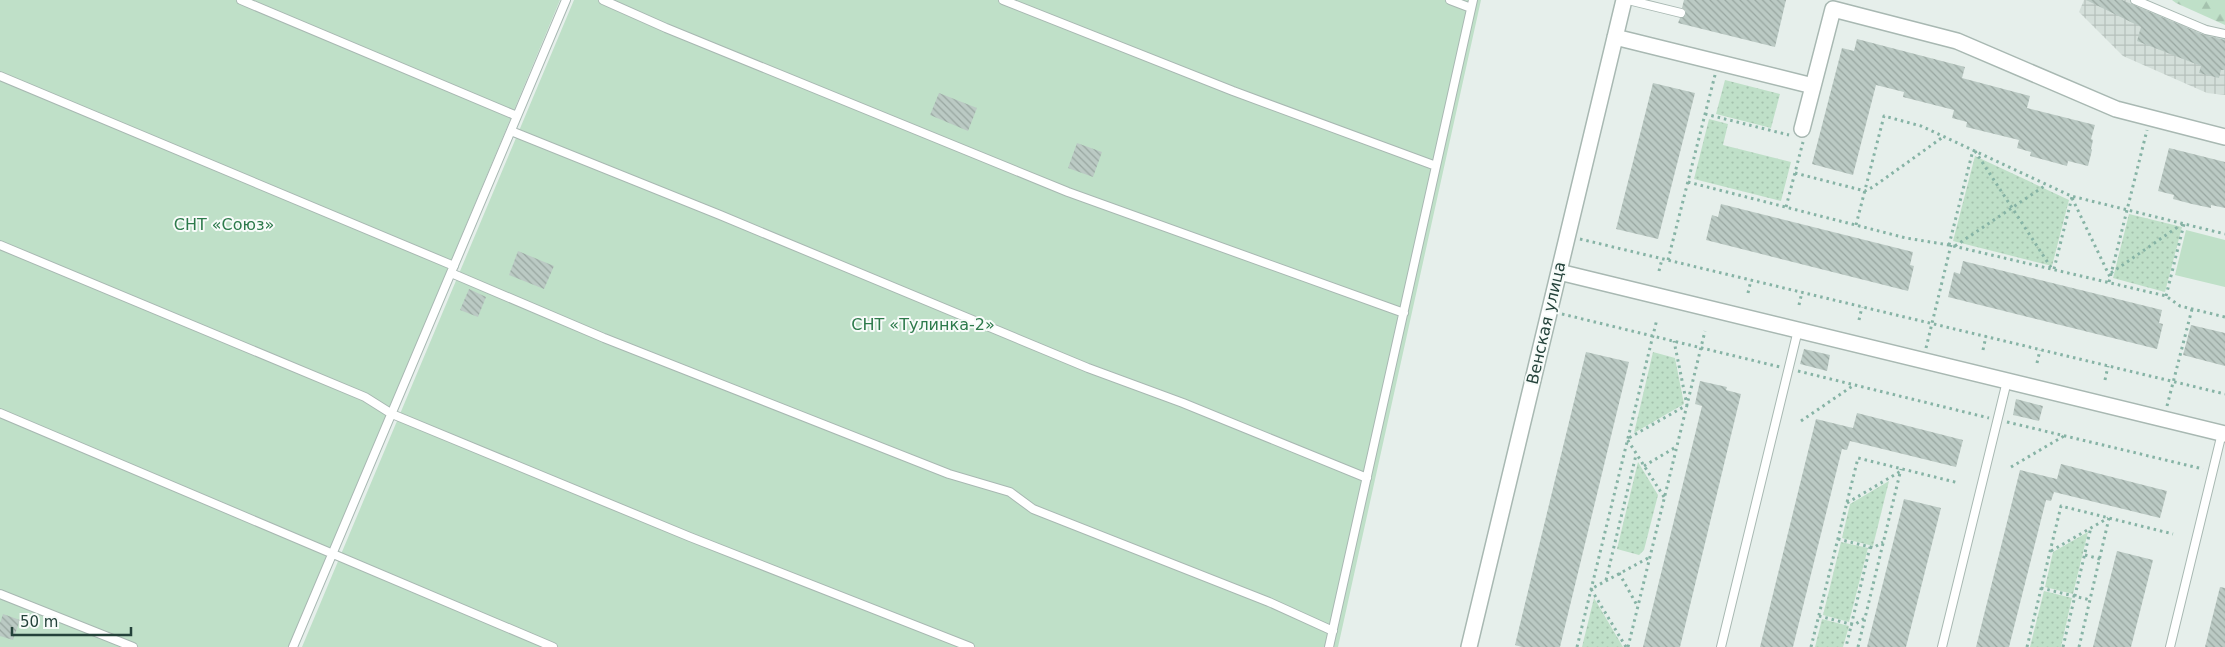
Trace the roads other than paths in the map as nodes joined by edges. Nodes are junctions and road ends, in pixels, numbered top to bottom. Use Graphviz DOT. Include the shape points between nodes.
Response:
graph roads {
  1 [pos="242,0"];
  2 [pos="566,0"];
  3 [pos="604,0"];
  4 [pos="1002,0"];
  5 [pos="1450,0"];
  6 [pos="1624,0"];
  7 [pos="1628,0"];
  8 [pos="2135,0"];
  9 [pos="1472,4"];
  10 [pos="1834,5"];
  11 [pos="1681,13"];
  12 [pos="2225,34"];
  13 [pos="1615,37"];
  14 [pos="0,76"];
  15 [pos="1813,86"];
  16 [pos="517,116"];
  17 [pos="511,131"];
  18 [pos="1803,134"];
  19 [pos="2225,137"];
  20 [pos="1436,166"];
  21 [pos="0,245"];
  22 [pos="453,269"];
  23 [pos="1559,272"];
  24 [pos="1404,313"];
  25 [pos="1798,330"];
  26 [pos="2006,381"];
  27 [pos="0,413"];
  28 [pos="392,414"];
  29 [pos="2224,434"];
  30 [pos="1367,478"];
  31 [pos="332,555"];
  32 [pos="0,594"];
  33 [pos="1333,631"];
  34 [pos="133,647"];
  35 [pos="293,647"];
  36 [pos="554,647"];
  37 [pos="970,647"];
  38 [pos="1329,647"];
  39 [pos="1469,647"];
  40 [pos="1720,647"];
  41 [pos="1942,647"];
  42 [pos="2170,647"];
  1 -- 16 [label="lane"];
  2 -- 16 [label="lane"];
  3 -- 24 [label="lane" via="1068,192"];
  4 -- 20 [label="lane"];
  5 -- 9 [label="lane"];
  6 -- 13 [label="street, Венская улица"];
  7 -- 11 [label="lane"];
  8 -- 12 [label="lane" via="2206,30"];
  9 -- 20 [label="lane"];
  10 -- 15 [label="street"];
  10 -- 19 [label="street" via="1957,41 2116,109"];
  13 -- 15 [label="street"];
  13 -- 23 [label="street, Венская улица"];
  14 -- 22 [label="lane"];
  15 -- 18 [label="street"];
  16 -- 17 [label="lane"];
  17 -- 22 [label="lane"];
  17 -- 30 [label="lane" via="1079,364"];
  20 -- 24 [label="lane"];
  21 -- 28 [label="lane" via="365,397"];
  22 -- 28 [label="lane"];
  22 -- 33 [label="lane" via="604,338 940,470 1010,492 1033,509 1269,602"];
  23 -- 25 [label="street"];
  23 -- 39 [label="street, Венская улица"];
  24 -- 30 [label="lane"];
  25 -- 26 [label="street"];
  25 -- 40 [label="lane"];
  26 -- 29 [label="street"];
  26 -- 41 [label="lane"];
  27 -- 31 [label="lane"];
  28 -- 31 [label="lane"];
  28 -- 37 [label="lane"];
  29 -- 42 [label="lane"];
  30 -- 33 [label="lane"];
  31 -- 35 [label="lane"];
  31 -- 36 [label="lane"];
  32 -- 34 [label="lane"];
  33 -- 38 [label="lane"];
}
